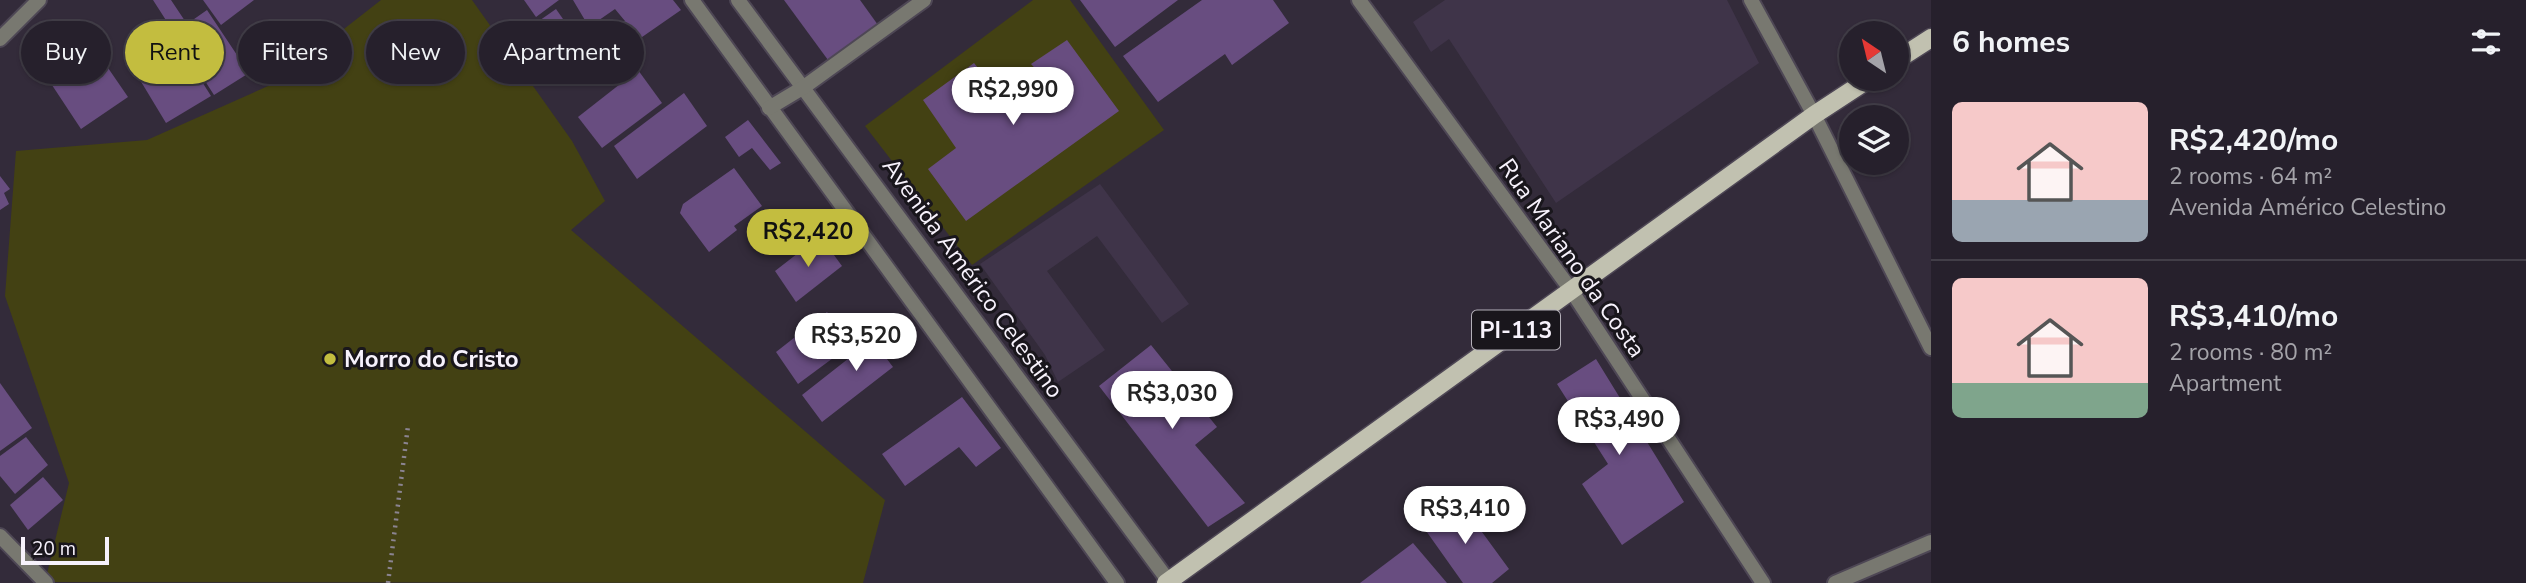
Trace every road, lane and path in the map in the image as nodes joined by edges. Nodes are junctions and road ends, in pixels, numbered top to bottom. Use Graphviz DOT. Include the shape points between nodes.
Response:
graph roads {
  1 [pos="39,0"];
  2 [pos="691,0"];
  3 [pos="738,0"];
  4 [pos="924,0"];
  5 [pos="1359,0"];
  6 [pos="1751,0"];
  7 [pos="1931,38"];
  8 [pos="0,39"];
  9 [pos="1909,52"];
  10 [pos="804,87"];
  11 [pos="1851,91"];
  12 [pos="769,108"];
  13 [pos="1814,115"];
  14 [pos="1572,290"];
  15 [pos="1931,348"];
  16 [pos="408,426"];
  17 [pos="0,536"];
  18 [pos="1931,542"];
  19 [pos="1168,582"];
  20 [pos="46,583"];
  21 [pos="388,583"];
  22 [pos="1117,583"];
  23 [pos="1763,583"];
  24 [pos="1835,583"];
  1 -- 8 [label="street"];
  2 -- 12 [label="street"];
  3 -- 10 [label="street, Avenida Américo Celestino"];
  4 -- 10 [label="street"];
  5 -- 14 [label="street, Rua Mariano da Costa"];
  6 -- 13 [label="street"];
  7 -- 9 [label="main road"];
  10 -- 12 [label="street"];
  10 -- 19 [label="street, Avenida Américo Celestino"];
  11 -- 13 [label="main road, PI-113"];
  12 -- 22 [label="street"];
  13 -- 14 [label="main road, PI-113"];
  13 -- 15 [label="street"];
  14 -- 19 [label="main road, PI-113"];
  14 -- 23 [label="street, Rua Mariano da Costa"];
  16 -- 21 [label="path"];
  17 -- 20 [label="street"];
  18 -- 24 [label="street"];
}
